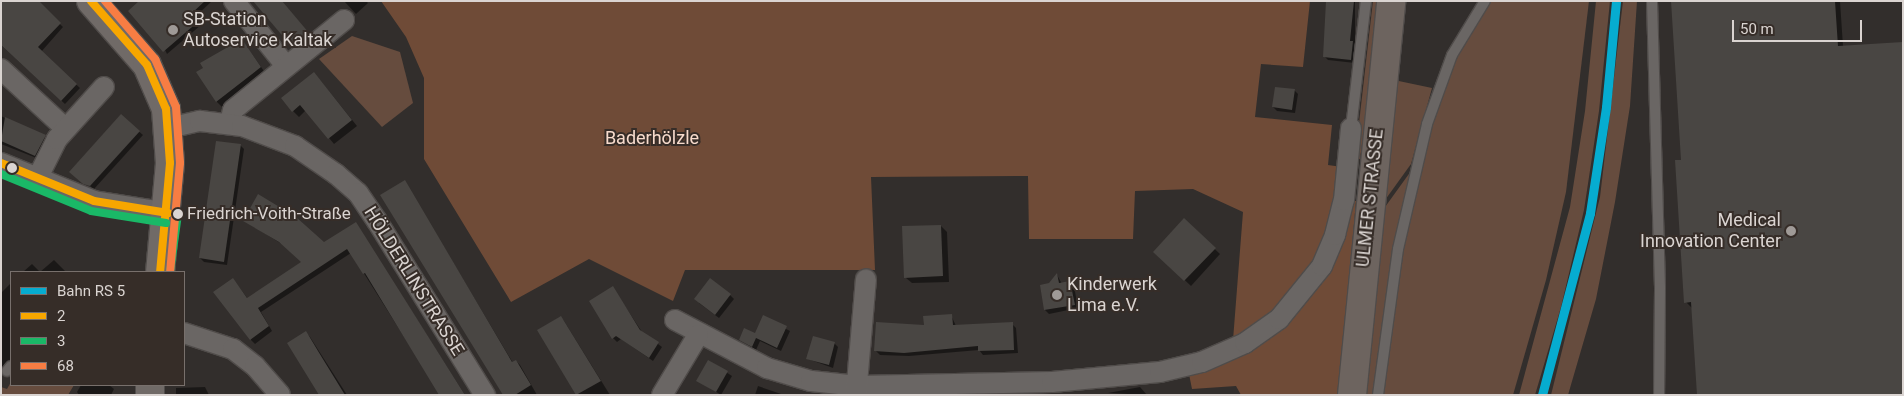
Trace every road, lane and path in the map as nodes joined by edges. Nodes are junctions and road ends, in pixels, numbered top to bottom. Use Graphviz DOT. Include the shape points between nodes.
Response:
graph roads {
  1 [pos="91,1"];
  2 [pos="234,1"];
  3 [pos="1366,1"];
  4 [pos="1391,1"];
  5 [pos="1485,1"];
  6 [pos="1652,1"];
  7 [pos="344,20"];
  8 [pos="286,66"];
  9 [pos="1,69"];
  10 [pos="104,87"];
  11 [pos="230,123"];
  12 [pos="65,128"];
  13 [pos="169,128"];
  14 [pos="1351,128"];
  15 [pos="1,163"];
  16 [pos="37,179"];
  17 [pos="168,213"];
  18 [pos="160,271"];
  19 [pos="866,279"];
  20 [pos="675,320"];
  21 [pos="185,333"];
  22 [pos="698,335"];
  23 [pos="857,391"];
  24 [pos="280,395"];
  25 [pos="485,395"];
  26 [pos="662,395"];
  27 [pos="1352,395"];
  28 [pos="1378,395"];
  29 [pos="1659,395"];
  1 -- 13 [label="main road" via="152,73 164,100"];
  2 -- 8 [label="street"];
  3 -- 14 [label="lane"];
  4 -- 27 [label="main road, ULMER STRASSE"];
  5 -- 28 [label="lane" via="1452,55 1427,124 1398,249"];
  6 -- 29 [label="lane" via="1660,288"];
  7 -- 8 [label="street"];
  8 -- 11 [label="street" via="233,110"];
  9 -- 12 [label="street"];
  10 -- 12 [label="street"];
  11 -- 13 [label="street, HÖLDERLINSTRASSE" via="200,121"];
  11 -- 25 [label="street, HÖLDERLINSTRASSE" via="295,146 358,193"];
  12 -- 16 [label="street"];
  13 -- 17 [label="main road"];
  14 -- 23 [label="street" via="1344,200 1325,260 1295,303 1245,343 1202,362 1160,372 992,386"];
  15 -- 16 [label="street"];
  16 -- 17 [label="street" via="94,201"];
  17 -- 18 [label="main road"];
  19 -- 23 [label="street"];
  20 -- 22 [label="street"];
  21 -- 24 [label="street" via="233,349 255,366"];
  22 -- 23 [label="street" via="790,376"];
  22 -- 26 [label="street"];
}
